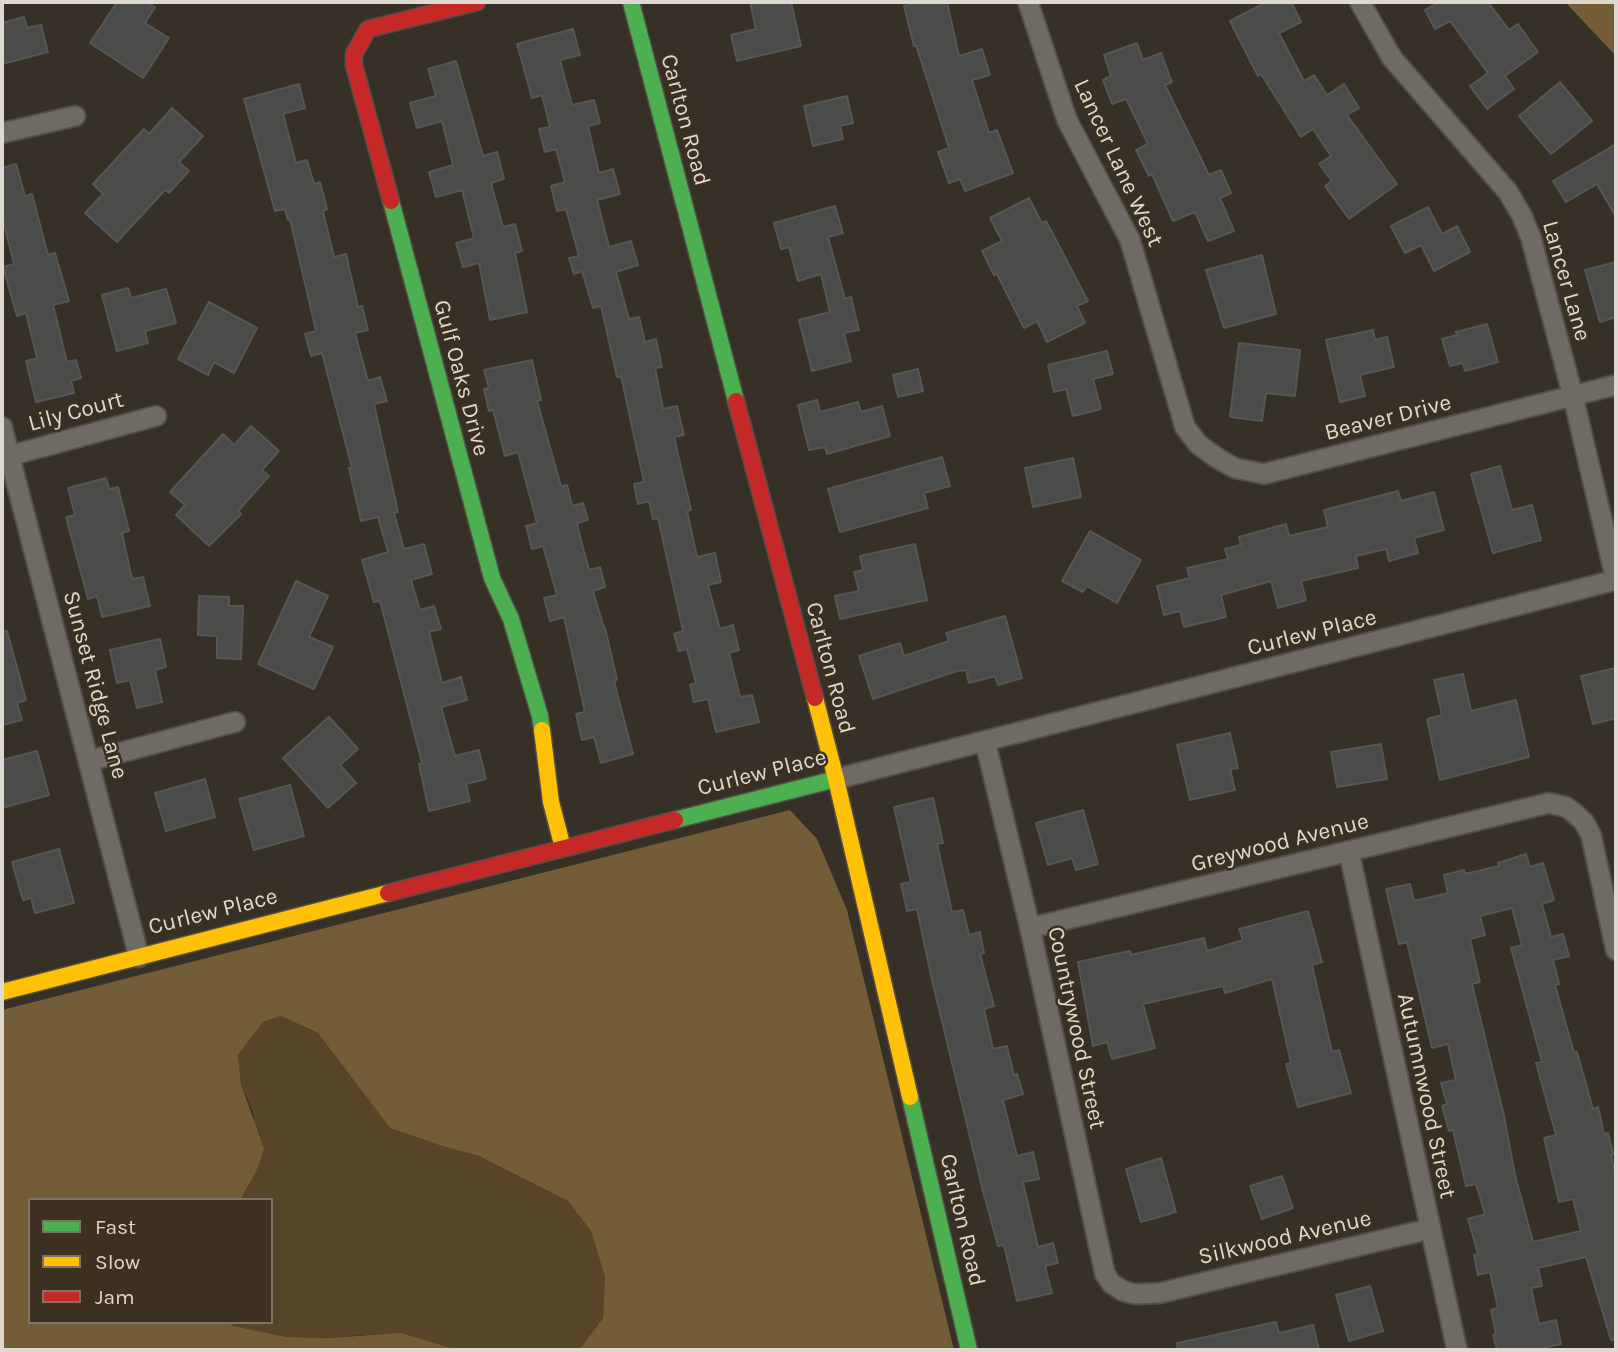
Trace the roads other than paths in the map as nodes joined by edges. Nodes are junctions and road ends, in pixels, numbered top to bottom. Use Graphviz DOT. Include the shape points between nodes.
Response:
graph roads {
  1 [pos="477,2"];
  2 [pos="631,2"];
  3 [pos="1028,2"];
  4 [pos="1360,2"];
  5 [pos="75,116"];
  6 [pos="2,133"];
  7 [pos="1616,385"];
  8 [pos="1573,396"];
  9 [pos="156,416"];
  10 [pos="2,427"];
  11 [pos="1185,427"];
  12 [pos="9,456"];
  13 [pos="1616,580"];
  14 [pos="235,722"];
  15 [pos="985,741"];
  16 [pos="89,761"];
  17 [pos="836,779"];
  18 [pos="563,848"];
  19 [pos="1349,852"];
  20 [pos="1030,928"];
  21 [pos="1616,950"];
  22 [pos="139,957"];
  23 [pos="2,992"];
  24 [pos="1429,1229"];
  25 [pos="1151,1294"];
  26 [pos="969,1350"];
  27 [pos="1457,1350"];
  1 -- 18 [label="street, Gulf Oaks Drive" via="368,29 354,54 355,65 492,578 511,619 540,716 551,802"];
  2 -- 17 [label="street, Carlton Road"];
  3 -- 11 [label="street, Lancer Lane West" via="1067,120 1130,240"];
  4 -- 8 [label="street, Lancer Lane" via="1392,58 1508,192 1522,216"];
  5 -- 6 [label="street"];
  7 -- 8 [label="street, Beaver Drive"];
  8 -- 11 [label="street, Beaver Drive" via="1264,474 1235,468 1217,458"];
  8 -- 13 [label="street, Lancer Lane"];
  9 -- 12 [label="street, Lily Court"];
  10 -- 12 [label="street, Sunset Ridge Lane"];
  12 -- 16 [label="street, Sunset Ridge Lane"];
  13 -- 15 [label="street, Curlew Place"];
  14 -- 16 [label="street"];
  15 -- 17 [label="street, Curlew Place"];
  15 -- 20 [label="street, Countrywood Street"];
  16 -- 22 [label="street, Sunset Ridge Lane"];
  17 -- 18 [label="street, Curlew Place"];
  17 -- 26 [label="street, Carlton Road"];
  18 -- 22 [label="street, Curlew Place"];
  19 -- 20 [label="street, Greywood Avenue"];
  19 -- 21 [label="street, Greywood Avenue" via="1541,804 1566,807 1591,835"];
  19 -- 24 [label="street, Autumnwood Street"];
  20 -- 25 [label="street, Countrywood Street" via="1105,1273 1123,1291"];
  22 -- 23 [label="street, Curlew Place"];
  24 -- 25 [label="street, Silkwood Avenue"];
  24 -- 27 [label="street, Autumnwood Street"];
}
